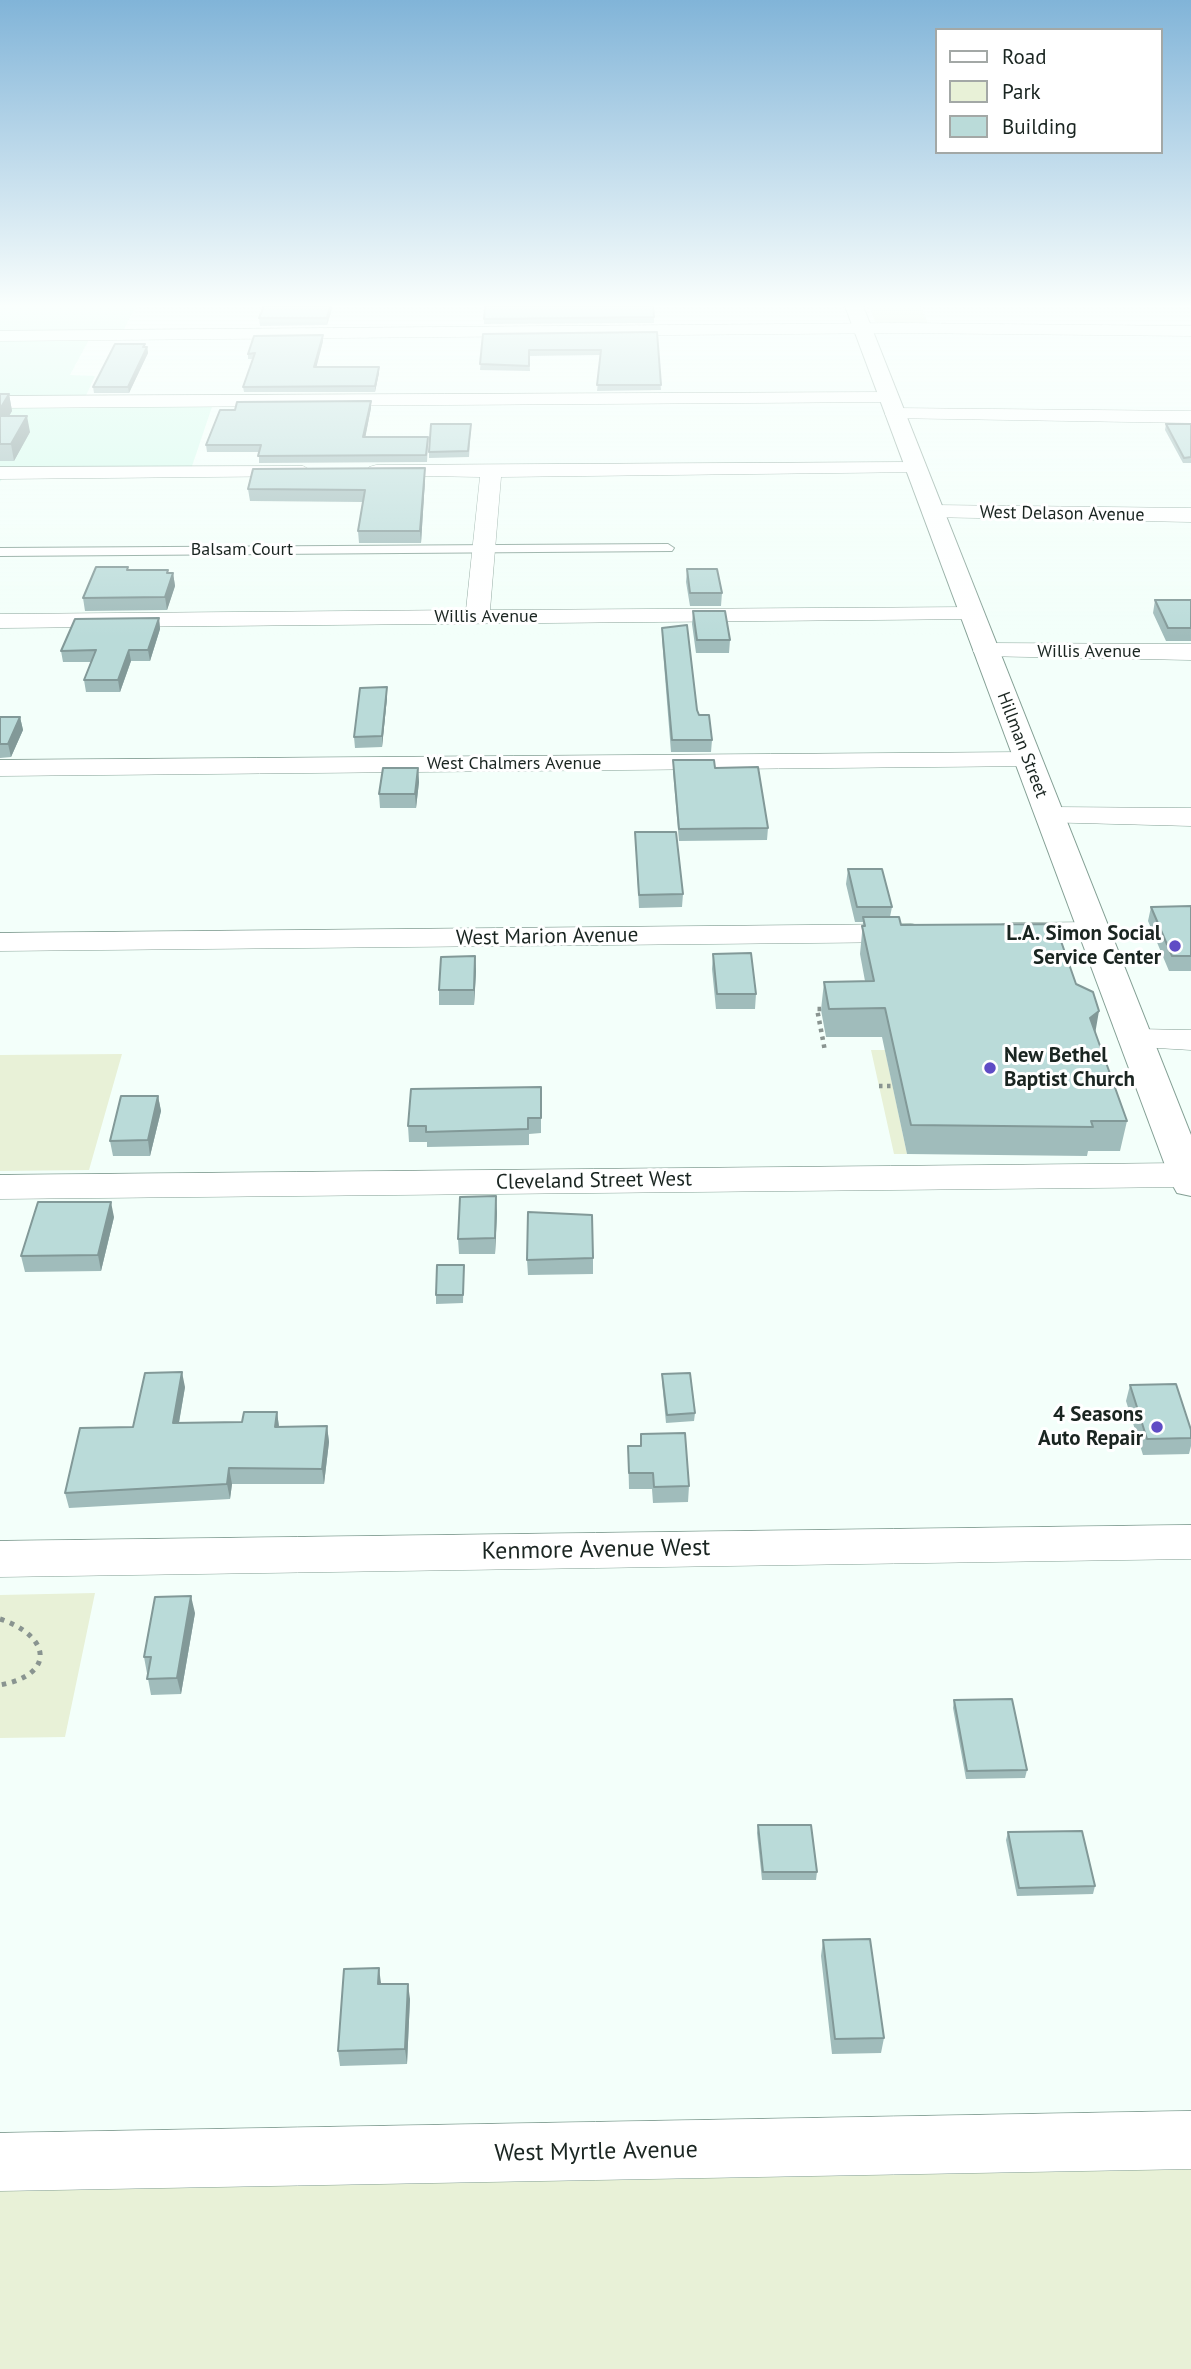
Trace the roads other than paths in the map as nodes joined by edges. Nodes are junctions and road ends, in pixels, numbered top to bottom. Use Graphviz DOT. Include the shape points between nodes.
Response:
graph roads {
  1 [pos="896,417"];
  2 [pos="916,468"];
  3 [pos="491,470"];
  4 [pos="327,471"];
  5 [pos="354,471"];
  6 [pos="0,473"];
  7 [pos="933,512"];
  8 [pos="1191,515"];
  9 [pos="668,548"];
  10 [pos="484,549"];
  11 [pos="0,552"];
  12 [pos="972,614"];
  13 [pos="477,617"];
  14 [pos="0,621"];
  15 [pos="986,651"];
  16 [pos="1191,652"];
  17 [pos="1028,760"];
  18 [pos="0,768"];
  19 [pos="1050,816"];
  20 [pos="1191,817"];
  21 [pos="1094,932"];
  22 [pos="0,942"];
  23 [pos="1135,1039"];
  24 [pos="1191,1040"];
  25 [pos="1189,1179"];
  26 [pos="0,1187"];
  27 [pos="1191,1542"];
  28 [pos="0,1559"];
  29 [pos="1191,2140"];
  30 [pos="0,2162"];
  1 -- 2 [label="street, Hillman Street"];
  2 -- 3 [label="street"];
  2 -- 7 [label="street, Hillman Street"];
  3 -- 5 [label="street"];
  3 -- 10 [label="street"];
  4 -- 6 [label="street"];
  7 -- 8 [label="street, West Delason Avenue"];
  7 -- 12 [label="street, Hillman Street"];
  9 -- 10 [label="lane, Balsam Court"];
  10 -- 11 [label="lane, Balsam Court"];
  10 -- 13 [label="street"];
  12 -- 13 [label="street, Willis Avenue"];
  12 -- 15 [label="street, Hillman Street"];
  13 -- 14 [label="street, Willis Avenue"];
  15 -- 16 [label="street, Willis Avenue"];
  15 -- 17 [label="street, Hillman Street"];
  17 -- 18 [label="street, West Chalmers Avenue"];
  17 -- 19 [label="street, Hillman Street"];
  19 -- 20 [label="street"];
  19 -- 21 [label="street, Hillman Street"];
  21 -- 22 [label="street, West Marion Avenue"];
  21 -- 23 [label="street, Hillman Street"];
  23 -- 24 [label="street"];
  23 -- 25 [label="street, Hillman Street"];
  25 -- 26 [label="street, Cleveland Street West"];
  27 -- 28 [label="street, Kenmore Avenue West"];
  29 -- 30 [label="street, West Myrtle Avenue"];
}
